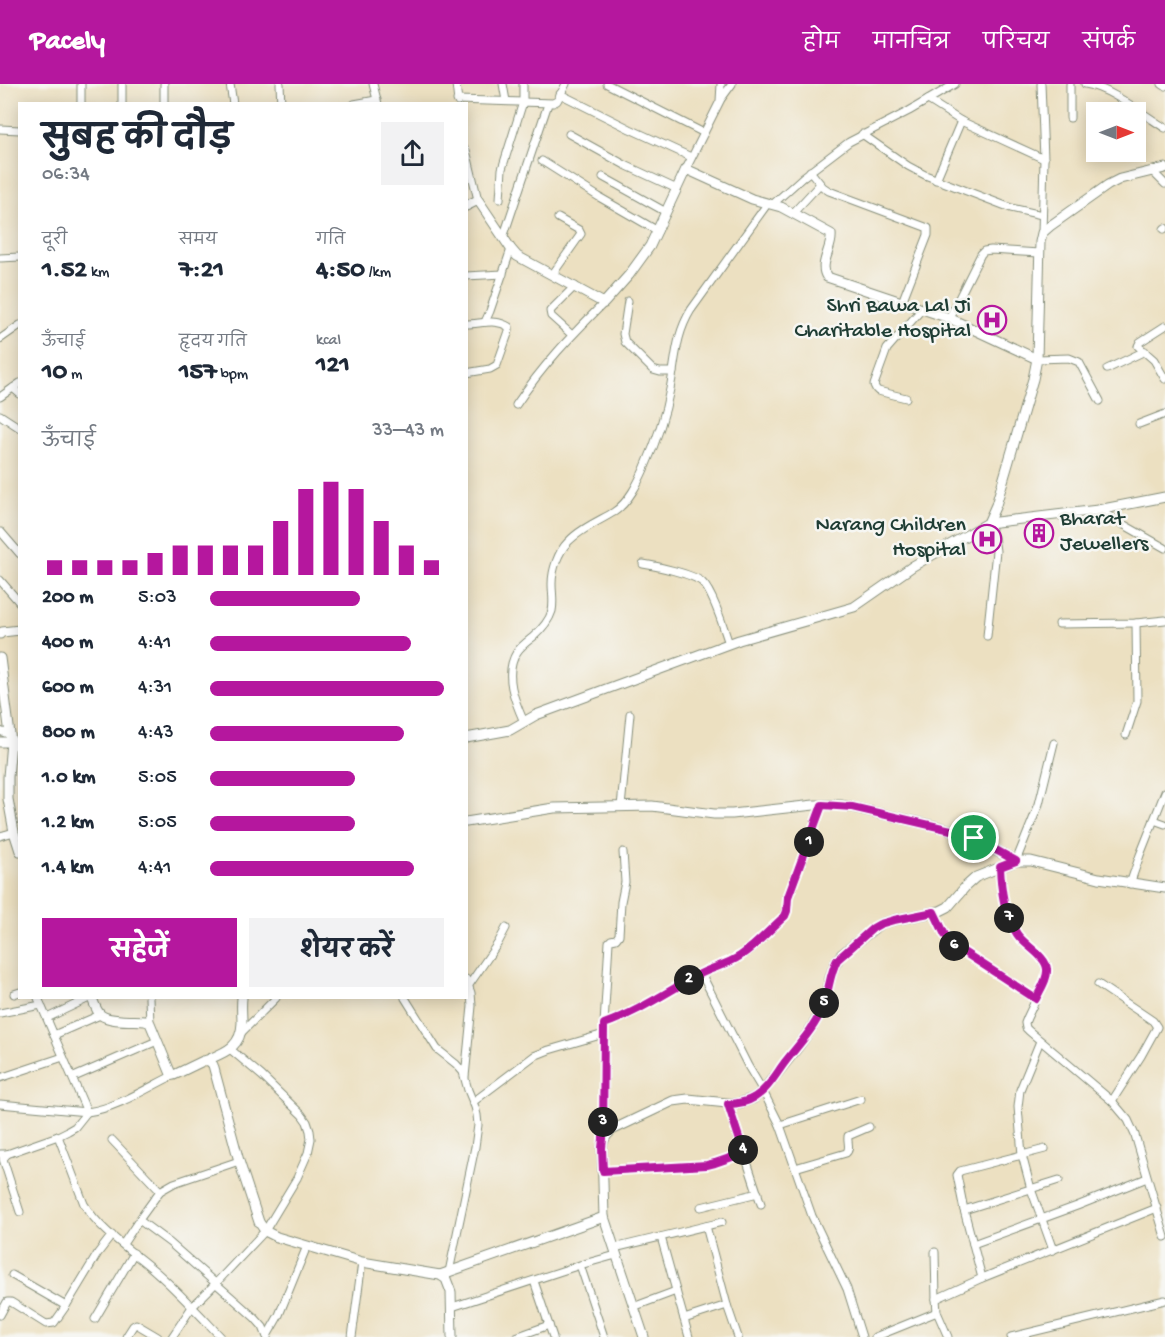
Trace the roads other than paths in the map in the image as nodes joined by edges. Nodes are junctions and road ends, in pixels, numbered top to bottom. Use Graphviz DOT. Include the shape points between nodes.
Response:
graph roads {
  1 [pos="81,84"];
  2 [pos="122,84"];
  3 [pos="164,84"];
  4 [pos="230,84"];
  5 [pos="280,84"];
  6 [pos="373,84"];
  7 [pos="456,84"];
  8 [pos="503,84"];
  9 [pos="523,84"];
  10 [pos="566,84"];
  11 [pos="608,84"];
  12 [pos="721,84"];
  13 [pos="732,84"];
  14 [pos="955,84"];
  15 [pos="1041,84"];
  16 [pos="1070,84"];
  17 [pos="1085,84"];
  18 [pos="560,94"];
  19 [pos="928,100"];
  20 [pos="506,101"];
  21 [pos="720,101"];
  22 [pos="81,102"];
  23 [pos="122,102"];
  24 [pos="164,102"];
  25 [pos="233,102"];
  26 [pos="281,102"];
  27 [pos="377,102"];
  28 [pos="457,102"];
  29 [pos="523,102"];
  30 [pos="548,104"];
  31 [pos="1070,118"];
  32 [pos="961,122"];
  33 [pos="1165,128"];
  34 [pos="0,129"];
  35 [pos="18,130"];
  36 [pos="569,134"];
  37 [pos="704,134"];
  38 [pos="862,134"];
  39 [pos="692,157"];
  40 [pos="468,158"];
  41 [pos="1044,159"];
  42 [pos="542,161"];
  43 [pos="1165,168"];
  44 [pos="686,169"];
  45 [pos="810,171"];
  46 [pos="1153,172"];
  47 [pos="603,177"];
  48 [pos="936,180"];
  49 [pos="820,184"];
  50 [pos="1165,184"];
  51 [pos="677,189"];
  52 [pos="500,199"];
  53 [pos="478,200"];
  54 [pos="771,204"];
  55 [pos="468,205"];
  56 [pos="666,212"];
  57 [pos="793,213"];
  58 [pos="1042,215"];
  59 [pos="558,218"];
  60 [pos="658,231"];
  61 [pos="1042,233"];
  62 [pos="503,238"];
  63 [pos="511,249"];
  64 [pos="1039,252"];
  65 [pos="18,257"];
  66 [pos="0,258"];
  67 [pos="502,274"];
  68 [pos="552,275"];
  69 [pos="468,276"];
  70 [pos="575,286"];
  71 [pos="628,301"];
  72 [pos="902,302"];
  73 [pos="604,303"];
  74 [pos="922,309"];
  75 [pos="949,318"];
  76 [pos="485,322"];
  77 [pos="468,324"];
  78 [pos="18,326"];
  79 [pos="1165,326"];
  80 [pos="572,335"];
  81 [pos="0,339"];
  82 [pos="1145,351"];
  83 [pos="1037,359"];
  84 [pos="1107,369"];
  85 [pos="673,372"];
  86 [pos="468,373"];
  87 [pos="1165,379"];
  88 [pos="16,385"];
  89 [pos="0,397"];
  90 [pos="906,398"];
  91 [pos="1100,401"];
  92 [pos="516,405"];
  93 [pos="1165,414"];
  94 [pos="0,415"];
  95 [pos="1139,424"];
  96 [pos="18,427"];
  97 [pos="1165,497"];
  98 [pos="1098,510"];
  99 [pos="988,523"];
  100 [pos="1,531"];
  101 [pos="1165,548"];
  102 [pos="18,552"];
  103 [pos="643,564"];
  104 [pos="0,580"];
  105 [pos="18,601"];
  106 [pos="1165,620"];
  107 [pos="1137,623"];
  108 [pos="1059,624"];
  109 [pos="18,630"];
  110 [pos="0,634"];
  111 [pos="987,636"];
  112 [pos="729,644"];
  113 [pos="0,658"];
  114 [pos="630,714"];
  115 [pos="524,722"];
  116 [pos="0,731"];
  117 [pos="1126,735"];
  118 [pos="468,738"];
  119 [pos="13,740"];
  120 [pos="0,742"];
  121 [pos="1054,743"];
  122 [pos="1165,792"];
  123 [pos="822,805"];
  124 [pos="621,807"];
  125 [pos="1154,820"];
  126 [pos="468,822"];
  127 [pos="1165,824"];
  128 [pos="14,832"];
  129 [pos="0,836"];
  130 [pos="18,845"];
  131 [pos="623,852"];
  132 [pos="1016,861"];
  133 [pos="1000,867"];
  134 [pos="1130,884"];
  135 [pos="1165,888"];
  136 [pos="934,912"];
  137 [pos="506,928"];
  138 [pos="701,973"];
  139 [pos="468,982"];
  140 [pos="1098,984"];
  141 [pos="88,999"];
  142 [pos="91,999"];
  143 [pos="149,999"];
  144 [pos="242,999"];
  145 [pos="275,999"];
  146 [pos="406,999"];
  147 [pos="1036,999"];
  148 [pos="40,1001"];
  149 [pos="0,1014"];
  150 [pos="100,1015"];
  151 [pos="47,1018"];
  152 [pos="150,1023"];
  153 [pos="604,1024"];
  154 [pos="241,1033"];
  155 [pos="604,1034"];
  156 [pos="54,1035"];
  157 [pos="157,1041"];
  158 [pos="1040,1041"];
  159 [pos="230,1050"];
  160 [pos="63,1056"];
  161 [pos="207,1060"];
  162 [pos="174,1075"];
  163 [pos="74,1077"];
  164 [pos="465,1077"];
  165 [pos="0,1078"];
  166 [pos="763,1091"];
  167 [pos="861,1099"];
  168 [pos="1112,1101"];
  169 [pos="473,1102"];
  170 [pos="0,1104"];
  171 [pos="728,1104"];
  172 [pos="87,1112"];
  173 [pos="780,1125"];
  174 [pos="869,1127"];
  175 [pos="58,1136"];
  176 [pos="603,1139"];
  177 [pos="112,1140"];
  178 [pos="1045,1149"];
  179 [pos="744,1153"];
  180 [pos="4,1154"];
  181 [pos="1022,1155"];
  182 [pos="239,1161"];
  183 [pos="795,1168"];
  184 [pos="603,1171"];
  185 [pos="1147,1178"];
  186 [pos="1059,1180"];
  187 [pos="1031,1189"];
  188 [pos="160,1191"];
  189 [pos="758,1194"];
  190 [pos="761,1204"];
  191 [pos="701,1207"];
  192 [pos="1156,1208"];
  193 [pos="964,1210"];
  194 [pos="20,1212"];
  195 [pos="604,1217"];
  196 [pos="1042,1219"];
  197 [pos="139,1220"];
  198 [pos="722,1222"];
  199 [pos="706,1226"];
  200 [pos="265,1231"];
  201 [pos="112,1235"];
  202 [pos="661,1237"];
  203 [pos="1165,1237"];
  204 [pos="123,1244"];
  205 [pos="973,1244"];
  206 [pos="307,1246"];
  207 [pos="1053,1250"];
  208 [pos="615,1252"];
  209 [pos="935,1252"];
  210 [pos="134,1253"];
  211 [pos="362,1262"];
  212 [pos="580,1265"];
  213 [pos="444,1274"];
  214 [pos="12,1275"];
  215 [pos="982,1278"];
  216 [pos="534,1281"];
  217 [pos="216,1283"];
  218 [pos="676,1291"];
  219 [pos="936,1299"];
  220 [pos="1165,1300"];
  221 [pos="727,1305"];
  222 [pos="66,1306"];
  223 [pos="192,1307"];
  224 [pos="452,1307"];
  225 [pos="633,1307"];
  226 [pos="937,1312"];
  227 [pos="0,1315"];
  228 [pos="95,1319"];
  229 [pos="684,1319"];
  230 [pos="549,1325"];
  231 [pos="267,1336"];
  232 [pos="126,1337"];
  233 [pos="158,1337"];
  234 [pos="172,1337"];
  235 [pos="221,1337"];
  236 [pos="352,1337"];
  237 [pos="452,1337"];
  238 [pos="516,1337"];
  239 [pos="554,1337"];
  240 [pos="604,1337"];
  241 [pos="644,1337"];
  242 [pos="689,1337"];
  243 [pos="738,1337"];
  244 [pos="862,1337"];
  245 [pos="875,1337"];
  246 [pos="948,1337"];
  247 [pos="1011,1337"];
  1 -- 22 [label="street"];
  2 -- 23 [label="street"];
  3 -- 24 [label="street"];
  4 -- 25 [label="street"];
  5 -- 26 [label="street"];
  6 -- 27 [label="street"];
  7 -- 28 [label="street"];
  8 -- 20 [label="street"];
  9 -- 29 [label="street"];
  10 -- 18 [label="street"];
  11 -- 37 [label="street"];
  12 -- 21 [label="street"];
  13 -- 21 [label="street"];
  14 -- 19 [label="street"];
  15 -- 41 [label="street"];
  16 -- 31 [label="street"];
  17 -- 33 [label="street" via="1098,86"];
  18 -- 30 [label="street"];
  18 -- 39 [label="street"];
  19 -- 32 [label="street"];
  19 -- 38 [label="street"];
  20 -- 28 [label="street"];
  20 -- 29 [label="street"];
  21 -- 37 [label="street"];
  29 -- 30 [label="street"];
  29 -- 52 [label="street" via="504,160"];
  30 -- 62 [label="street"];
  32 -- 41 [label="street"];
  32 -- 48 [label="street"];
  34 -- 35 [label="street"];
  36 -- 51 [label="street"];
  37 -- 39 [label="street"];
  38 -- 45 [label="street"];
  38 -- 48 [label="street"];
  39 -- 44 [label="street"];
  40 -- 53 [label="street"];
  41 -- 58 [label="street"];
  42 -- 60 [label="street"];
  43 -- 46 [label="street"];
  44 -- 51 [label="street"];
  44 -- 54 [label="street"];
  45 -- 49 [label="street"];
  45 -- 54 [label="street"];
  46 -- 50 [label="street"];
  46 -- 61 [label="street" via="1108,185"];
  47 -- 56 [label="street"];
  48 -- 58 [label="street"];
  49 -- 57 [label="street"];
  49 -- 72 [label="street" via="829,191 928,228"];
  51 -- 56 [label="street"];
  53 -- 55 [label="street"];
  53 -- 62 [label="street"];
  54 -- 57 [label="street"];
  54 -- 85 [label="street" via="690,310 681,330"];
  56 -- 60 [label="street"];
  57 -- 72 [label="street" via="831,234 824,269 827,277"];
  58 -- 61 [label="street"];
  59 -- 68 [label="street" via="581,234"];
  60 -- 73 [label="street" via="642,260"];
  61 -- 64 [label="street"];
  62 -- 63 [label="street"];
  63 -- 67 [label="street"];
  63 -- 68 [label="street"];
  64 -- 75 [label="street" via="991,250 981,254"];
  64 -- 83 [label="street"];
  65 -- 66 [label="street"];
  67 -- 69 [label="street"];
  67 -- 76 [label="street"];
  68 -- 70 [label="street"];
  70 -- 73 [label="street"];
  70 -- 80 [label="street" via="550,311"];
  71 -- 85 [label="street" via="625,342 653,370"];
  72 -- 74 [label="street"];
  73 -- 80 [label="street"];
  74 -- 75 [label="street"];
  74 -- 90 [label="street" via="888,349 874,385 879,391"];
  75 -- 83 [label="street"];
  76 -- 77 [label="street"];
  76 -- 86 [label="street" via="509,327 499,361 494,367"];
  78 -- 81 [label="street"];
  79 -- 82 [label="street" via="1140,342 1138,346"];
  80 -- 92 [label="street"];
  82 -- 84 [label="street"];
  82 -- 87 [label="street"];
  83 -- 91 [label="street" via="1069,358 1079,362"];
  83 -- 99 [label="street"];
  85 -- 115 [label="street" via="657,436 639,479 623,504 563,548 554,568 549,618 515,656 511,685"];
  88 -- 89 [label="street"];
  93 -- 95 [label="street"];
  94 -- 96 [label="street"];
  97 -- 98 [label="street"];
  98 -- 99 [label="street"];
  98 -- 101 [label="street"];
  99 -- 111 [label="street" via="996,551"];
  99 -- 112 [label="street" via="913,566 854,607"];
  100 -- 102 [label="street"];
  103 -- 112 [label="street" via="704,583"];
  104 -- 105 [label="street"];
  106 -- 107 [label="street"];
  107 -- 108 [label="street"];
  107 -- 117 [label="street" via="1137,701"];
  109 -- 110 [label="street"];
  112 -- 115 [label="street"];
  113 -- 119 [label="street"];
  114 -- 124 [label="street"];
  115 -- 118 [label="street" via="510,730"];
  116 -- 119 [label="street"];
  119 -- 120 [label="street"];
  119 -- 128 [label="street" via="8,788"];
  121 -- 132 [label="street" via="1039,804"];
  122 -- 125 [label="street"];
  123 -- 124 [label="street" via="732,814"];
  123 -- 132 [label="street" via="852,807 951,830"];
  123 -- 138 [label="street" via="788,897 785,916 739,957"];
  124 -- 126 [label="street" via="542,809"];
  125 -- 127 [label="street"];
  125 -- 134 [label="street"];
  128 -- 129 [label="street"];
  128 -- 130 [label="street"];
  131 -- 153 [label="street" via="619,935 609,942"];
  132 -- 133 [label="street"];
  132 -- 134 [label="street"];
  133 -- 136 [label="street" via="970,881 948,907"];
  133 -- 147 [label="street" via="1010,922 1048,970"];
  134 -- 135 [label="street"];
  136 -- 147 [label="street" via="956,947"];
  136 -- 166 [label="street" via="880,924 842,954 834,966 819,1016"];
  137 -- 139 [label="street"];
  138 -- 153 [label="street" via="630,1014"];
  138 -- 166 [label="street"];
  139 -- 164 [label="street" via="472,1006"];
  140 -- 168 [label="street" via="1154,1021 1157,1027"];
  141 -- 151 [label="street"];
  142 -- 150 [label="street"];
  143 -- 152 [label="street"];
  144 -- 154 [label="street"];
  145 -- 154 [label="street"];
  146 -- 164 [label="street" via="437,1049"];
  147 -- 158 [label="street" via="1025,1023"];
  148 -- 149 [label="street"];
  148 -- 151 [label="street"];
  150 -- 152 [label="street"];
  150 -- 156 [label="street"];
  151 -- 156 [label="street"];
  152 -- 157 [label="street"];
  153 -- 155 [label="street"];
  154 -- 159 [label="street"];
  155 -- 169 [label="street" via="534,1056"];
  155 -- 176 [label="street"];
  156 -- 160 [label="street"];
  157 -- 162 [label="street" via="169,1072"];
  157 -- 163 [label="street"];
  158 -- 168 [label="street"];
  158 -- 181 [label="street" via="1018,1098"];
  159 -- 161 [label="street"];
  159 -- 200 [label="street" via="302,1116 310,1131 308,1153 300,1172"];
  160 -- 163 [label="street"];
  160 -- 165 [label="street"];
  161 -- 162 [label="street"];
  161 -- 182 [label="street" via="213,1065"];
  162 -- 172 [label="street" via="111,1106"];
  163 -- 172 [label="street"];
  164 -- 169 [label="street"];
  166 -- 171 [label="street" via="747,1101"];
  166 -- 173 [label="street"];
  167 -- 173 [label="street"];
  168 -- 185 [label="street" via="1135,1135"];
  169 -- 213 [label="street" via="477,1115 475,1147"];
  170 -- 172 [label="street"];
  171 -- 176 [label="street" via="673,1101 612,1130"];
  171 -- 179 [label="street"];
  172 -- 175 [label="street" via="75,1127"];
  173 -- 183 [label="street"];
  174 -- 183 [label="street" via="848,1136 846,1153"];
  175 -- 180 [label="street"];
  175 -- 201 [label="street" via="84,1204"];
  176 -- 184 [label="street"];
  177 -- 188 [label="street"];
  178 -- 181 [label="street"];
  179 -- 184 [label="street" via="707,1165"];
  179 -- 189 [label="street"];
  180 -- 194 [label="street"];
  181 -- 187 [label="street"];
  181 -- 193 [label="street" via="958,1173"];
  182 -- 188 [label="street"];
  182 -- 200 [label="street"];
  183 -- 244 [label="street" via="812,1216 847,1290"];
  184 -- 195 [label="street"];
  185 -- 192 [label="street"];
  185 -- 196 [label="street"];
  186 -- 187 [label="street"];
  187 -- 193 [label="street"];
  187 -- 196 [label="street"];
  188 -- 197 [label="street"];
  189 -- 190 [label="street"];
  189 -- 191 [label="street"];
  192 -- 203 [label="street"];
  192 -- 207 [label="street"];
  193 -- 205 [label="street"];
  195 -- 208 [label="street"];
  195 -- 213 [label="street"];
  196 -- 205 [label="street"];
  196 -- 207 [label="street"];
  197 -- 204 [label="street"];
  197 -- 217 [label="street"];
  198 -- 199 [label="street"];
  199 -- 202 [label="street"];
  199 -- 221 [label="street"];
  200 -- 206 [label="street"];
  200 -- 217 [label="street"];
  201 -- 204 [label="street"];
  201 -- 222 [label="street"];
  202 -- 208 [label="street"];
  202 -- 218 [label="street"];
  204 -- 210 [label="street"];
  205 -- 215 [label="street"];
  206 -- 211 [label="street"];
  206 -- 231 [label="street"];
  207 -- 215 [label="street"];
  208 -- 212 [label="street"];
  208 -- 225 [label="street"];
  209 -- 219 [label="street"];
  210 -- 223 [label="street"];
  210 -- 228 [label="street"];
  211 -- 213 [label="street"];
  211 -- 236 [label="street"];
  212 -- 216 [label="street"];
  212 -- 240 [label="street"];
  213 -- 224 [label="street"];
  214 -- 222 [label="street"];
  215 -- 219 [label="street"];
  216 -- 224 [label="street"];
  216 -- 230 [label="street"];
  217 -- 223 [label="street"];
  217 -- 231 [label="street" via="255,1318"];
  218 -- 225 [label="street"];
  218 -- 229 [label="street"];
  219 -- 226 [label="street"];
  220 -- 247 [label="street"];
  221 -- 229 [label="street"];
  221 -- 243 [label="street"];
  222 -- 227 [label="street" via="51,1324 10,1302"];
  223 -- 234 [label="street"];
  223 -- 235 [label="street"];
  224 -- 237 [label="street"];
  225 -- 241 [label="street"];
  226 -- 245 [label="street"];
  226 -- 246 [label="street"];
  229 -- 242 [label="street"];
  230 -- 238 [label="street"];
  230 -- 239 [label="street"];
  232 -- 233 [label="street" via="136,1324"];
}
